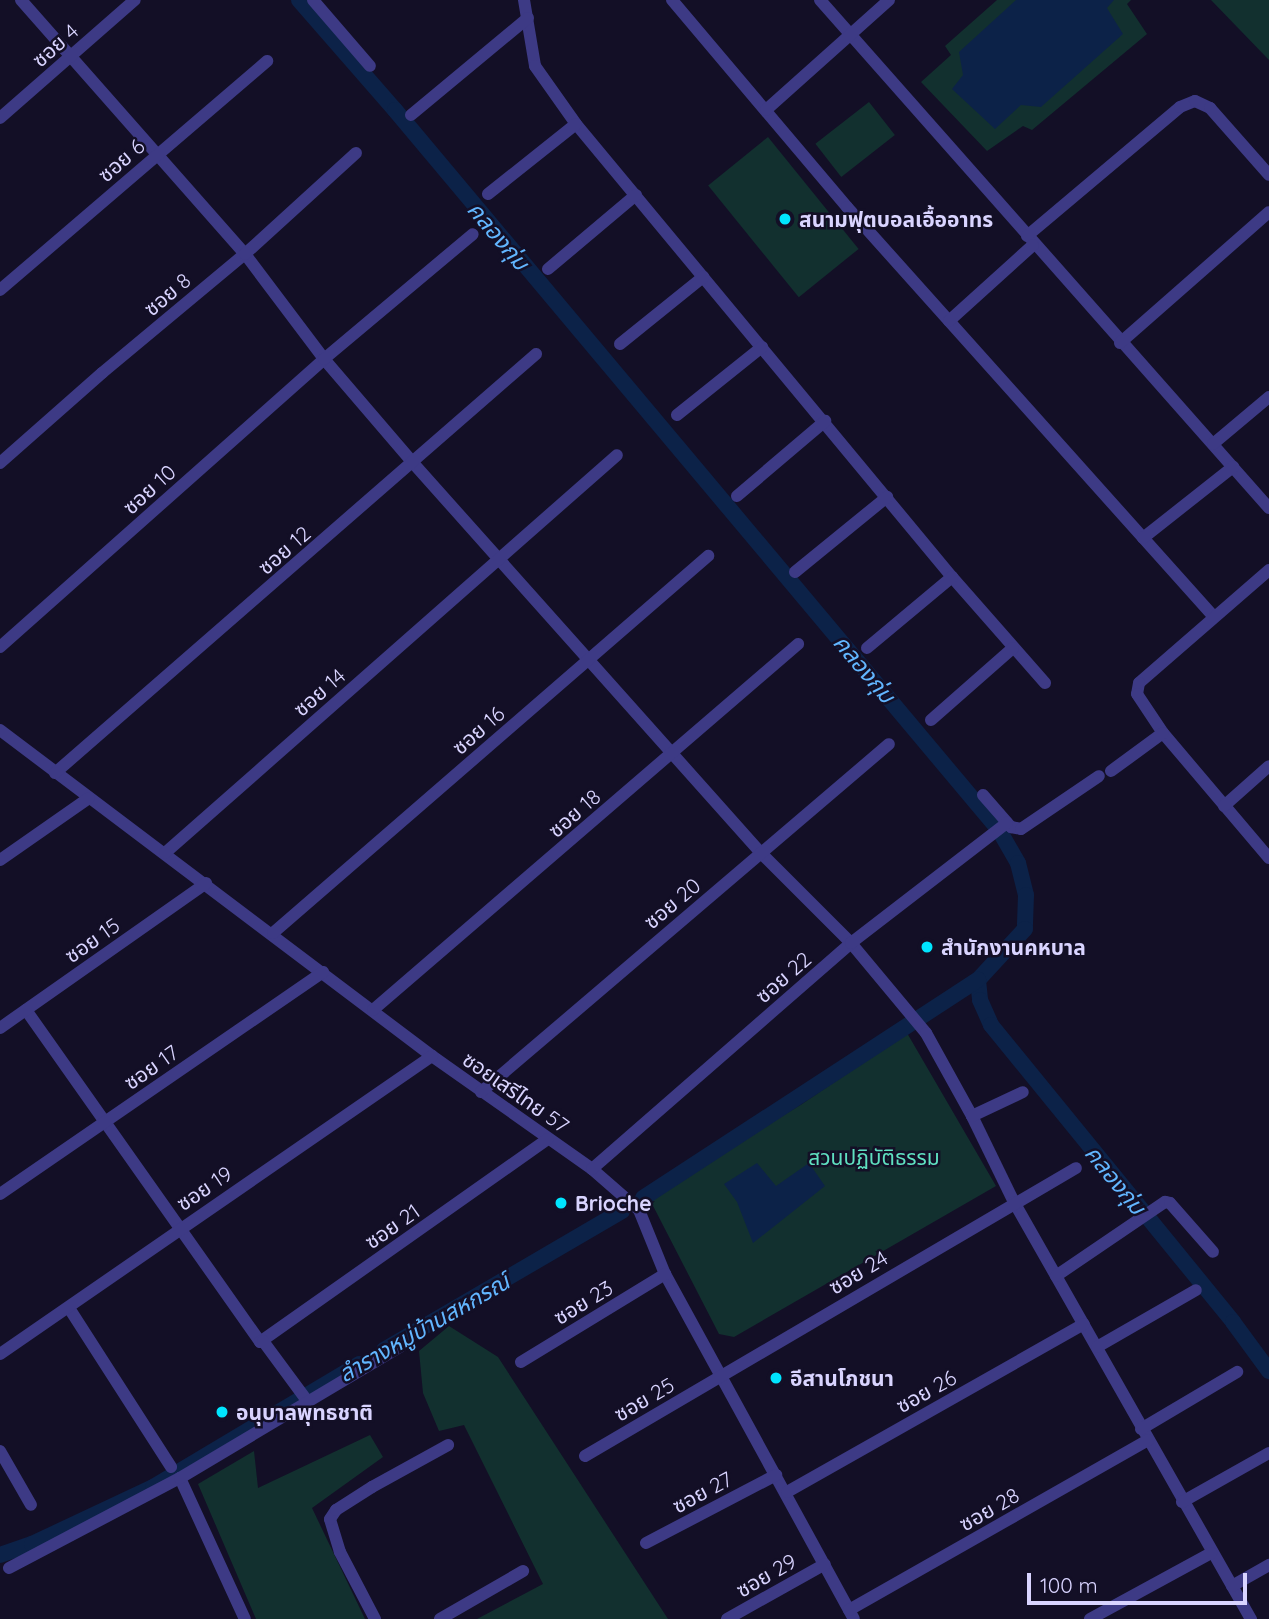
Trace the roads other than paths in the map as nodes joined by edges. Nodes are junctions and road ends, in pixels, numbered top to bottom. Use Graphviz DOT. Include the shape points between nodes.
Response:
graph roads {
  1 [pos="20,0"];
  2 [pos="135,0"];
  3 [pos="313,0"];
  4 [pos="524,0"];
  5 [pos="672,0"];
  6 [pos="820,0"];
  7 [pos="889,0"];
  8 [pos="528,18"];
  9 [pos="851,34"];
  10 [pos="72,56"];
  11 [pos="267,61"];
  12 [pos="370,66"];
  13 [pos="766,110"];
  14 [pos="411,115"];
  15 [pos="0,118"];
  16 [pos="576,124"];
  17 [pos="356,153"];
  18 [pos="156,155"];
  19 [pos="1269,175"];
  20 [pos="488,194"];
  21 [pos="636,195"];
  22 [pos="1269,212"];
  23 [pos="472,234"];
  24 [pos="1030,241"];
  25 [pos="245,254"];
  26 [pos="548,269"];
  27 [pos="703,277"];
  28 [pos="0,290"];
  29 [pos="949,321"];
  30 [pos="1120,343"];
  31 [pos="620,344"];
  32 [pos="762,346"];
  33 [pos="536,354"];
  34 [pos="324,359"];
  35 [pos="1269,397"];
  36 [pos="677,415"];
  37 [pos="825,421"];
  38 [pos="1213,444"];
  39 [pos="617,456"];
  40 [pos="0,463"];
  41 [pos="414,464"];
  42 [pos="1233,467"];
  43 [pos="737,496"];
  44 [pos="887,497"];
  45 [pos="1269,508"];
  46 [pos="1143,538"];
  47 [pos="708,556"];
  48 [pos="498,560"];
  49 [pos="1269,569"];
  50 [pos="795,572"];
  51 [pos="952,577"];
  52 [pos="1214,617"];
  53 [pos="798,644"];
  54 [pos="0,648"];
  55 [pos="867,648"];
  56 [pos="1013,648"];
  57 [pos="589,659"];
  58 [pos="1045,683"];
  59 [pos="931,720"];
  60 [pos="0,730"];
  61 [pos="1164,733"];
  62 [pos="890,744"];
  63 [pos="672,755"];
  64 [pos="1269,766"];
  65 [pos="55,773"];
  66 [pos="983,795"];
  67 [pos="89,798"];
  68 [pos="1223,806"];
  69 [pos="1002,827"];
  70 [pos="165,853"];
  71 [pos="761,853"];
  72 [pos="1269,858"];
  73 [pos="0,860"];
  74 [pos="206,883"];
  75 [pos="273,933"];
  76 [pos="851,943"];
  77 [pos="323,972"];
  78 [pos="26,1010"];
  79 [pos="373,1010"];
  80 [pos="0,1028"];
  81 [pos="432,1056"];
  82 [pos="481,1091"];
  83 [pos="1023,1092"];
  84 [pos="972,1116"];
  85 [pos="106,1122"];
  86 [pos="548,1139"];
  87 [pos="1076,1168"];
  88 [pos="592,1169"];
  89 [pos="0,1194"];
  90 [pos="1014,1202"];
  91 [pos="180,1228"];
  92 [pos="1213,1252"];
  93 [pos="665,1275"];
  94 [pos="1056,1276"];
  95 [pos="1196,1290"];
  96 [pos="69,1308"];
  97 [pos="1084,1324"];
  98 [pos="261,1341"];
  99 [pos="401,1346"];
  100 [pos="1097,1347"];
  101 [pos="0,1354"];
  102 [pos="521,1362"];
  103 [pos="1237,1372"];
  104 [pos="723,1376"];
  105 [pos="307,1401"];
  106 [pos="1144,1435"];
  107 [pos="449,1446"];
  108 [pos="0,1451"];
  109 [pos="1269,1453"];
  110 [pos="585,1456"];
  111 [pos="171,1467"];
  112 [pos="776,1475"];
  113 [pos="180,1478"];
  114 [pos="787,1492"];
  115 [pos="1182,1502"];
  116 [pos="31,1504"];
  117 [pos="646,1543"];
  118 [pos="1212,1553"];
  119 [pos="825,1564"];
  120 [pos="1269,1565"];
  121 [pos="9,1568"];
  122 [pos="523,1571"];
  123 [pos="1231,1586"];
  124 [pos="852,1615"];
  125 [pos="242,1618"];
  126 [pos="375,1619"];
  127 [pos="440,1619"];
  128 [pos="727,1619"];
  129 [pos="1090,1619"];
  130 [pos="1251,1619"];
  1 -- 10 [label="street"];
  2 -- 10 [label="street, ซอย 4"];
  3 -- 12 [label="street"];
  4 -- 8 [label="street"];
  5 -- 13 [label="street"];
  6 -- 9 [label="street"];
  7 -- 9 [label="street"];
  8 -- 14 [label="street"];
  8 -- 16 [label="street" via="535,66"];
  9 -- 13 [label="street"];
  9 -- 24 [label="street"];
  10 -- 15 [label="street, ซอย 4"];
  10 -- 18 [label="street"];
  11 -- 18 [label="street, ซอย 6"];
  13 -- 29 [label="street"];
  16 -- 20 [label="street"];
  16 -- 21 [label="street"];
  17 -- 25 [label="street, ซอย 8"];
  18 -- 25 [label="street"];
  18 -- 28 [label="street, ซอย 6"];
  19 -- 24 [label="street" via="1210,108 1195,101 1180,107"];
  21 -- 26 [label="street"];
  21 -- 27 [label="street"];
  22 -- 30 [label="street"];
  23 -- 34 [label="street, ซอย 10"];
  24 -- 29 [label="street"];
  24 -- 30 [label="street"];
  25 -- 34 [label="street"];
  25 -- 40 [label="street, ซอย 8"];
  27 -- 31 [label="street"];
  27 -- 32 [label="street"];
  29 -- 46 [label="street"];
  30 -- 38 [label="street"];
  32 -- 36 [label="street"];
  32 -- 37 [label="street"];
  33 -- 41 [label="street, ซอย 12"];
  34 -- 41 [label="street"];
  34 -- 54 [label="street, ซอย 10"];
  35 -- 38 [label="street"];
  37 -- 43 [label="street"];
  37 -- 44 [label="street"];
  38 -- 42 [label="street"];
  39 -- 48 [label="street, ซอย 14"];
  41 -- 48 [label="street"];
  41 -- 65 [label="street, ซอย 12"];
  42 -- 45 [label="street"];
  42 -- 46 [label="street"];
  44 -- 50 [label="street"];
  44 -- 51 [label="street"];
  46 -- 52 [label="street"];
  47 -- 57 [label="street, ซอย 16"];
  48 -- 57 [label="street"];
  48 -- 70 [label="street, ซอย 14"];
  49 -- 52 [label="street"];
  51 -- 55 [label="street"];
  51 -- 56 [label="street"];
  52 -- 61 [label="street" via="1139,683 1137,694"];
  53 -- 63 [label="street, ซอย 18"];
  56 -- 58 [label="street"];
  56 -- 59 [label="street"];
  57 -- 63 [label="street"];
  57 -- 75 [label="street, ซอย 16"];
  60 -- 65 [label="street, ซอยเสรีไทย 57"];
  61 -- 68 [label="street"];
  61 -- 69 [label="street" via="1021,829"];
  62 -- 71 [label="street, ซอย 20"];
  63 -- 71 [label="street"];
  63 -- 79 [label="street, ซอย 18"];
  64 -- 68 [label="street"];
  65 -- 67 [label="street, ซอยเสรีไทย 57"];
  66 -- 69 [label="street"];
  67 -- 70 [label="street, ซอยเสรีไทย 57"];
  67 -- 73 [label="street"];
  68 -- 72 [label="street"];
  69 -- 76 [label="street, ซอย 22"];
  70 -- 74 [label="street, ซอยเสรีไทย 57"];
  71 -- 76 [label="street"];
  71 -- 82 [label="street, ซอย 20"];
  74 -- 75 [label="street, ซอยเสรีไทย 57"];
  74 -- 78 [label="street, ซอย 15"];
  75 -- 77 [label="street, ซอยเสรีไทย 57"];
  76 -- 84 [label="street" via="926,1033"];
  76 -- 88 [label="street, ซอย 22"];
  77 -- 79 [label="street, ซอยเสรีไทย 57"];
  77 -- 85 [label="street, ซอย 17"];
  78 -- 80 [label="street, ซอย 15"];
  78 -- 85 [label="street"];
  79 -- 81 [label="street, ซอยเสรีไทย 57"];
  81 -- 82 [label="street, ซอยเสรีไทย 57"];
  81 -- 91 [label="street, ซอย 19"];
  82 -- 86 [label="street, ซอยเสรีไทย 57"];
  83 -- 84 [label="street"];
  84 -- 90 [label="street"];
  85 -- 89 [label="street, ซอย 17"];
  85 -- 91 [label="street"];
  86 -- 88 [label="street, ซอยเสรีไทย 57"];
  86 -- 98 [label="street, ซอย 21"];
  87 -- 90 [label="street, ซอย 24"];
  88 -- 93 [label="street, ซอยเสรีไทย 57" via="639,1210"];
  90 -- 94 [label="street"];
  90 -- 104 [label="street, ซอย 24"];
  91 -- 96 [label="street, ซอย 19"];
  91 -- 98 [label="street"];
  92 -- 94 [label="street" via="1168,1202"];
  93 -- 102 [label="street, ซอย 23"];
  93 -- 104 [label="street, ซอยเสรีไทย 57"];
  94 -- 97 [label="street"];
  95 -- 100 [label="street"];
  96 -- 101 [label="street, ซอย 19"];
  96 -- 111 [label="street"];
  97 -- 100 [label="street"];
  97 -- 114 [label="street, ซอย 26"];
  98 -- 105 [label="street"];
  99 -- 105 [label="street"];
  100 -- 106 [label="street"];
  103 -- 106 [label="street, ซอย 28"];
  104 -- 110 [label="street, ซอย 25"];
  104 -- 112 [label="street, ซอยเสรีไทย 57"];
  105 -- 113 [label="street"];
  106 -- 115 [label="street"];
  106 -- 124 [label="street, ซอย 28"];
  107 -- 126 [label="street" via="372,1487 336,1510 330,1519 340,1552"];
  108 -- 116 [label="street"];
  109 -- 115 [label="street"];
  112 -- 114 [label="street, ซอยเสรีไทย 57"];
  112 -- 117 [label="street, ซอย 27"];
  113 -- 121 [label="street"];
  113 -- 125 [label="street"];
  114 -- 119 [label="street, ซอยเสรีไทย 57"];
  115 -- 118 [label="street"];
  118 -- 123 [label="street"];
  118 -- 129 [label="street"];
  119 -- 124 [label="street, ซอยเสรีไทย 57"];
  119 -- 128 [label="street, ซอย 29"];
  120 -- 123 [label="street"];
  122 -- 127 [label="street"];
  123 -- 130 [label="street"];
}
